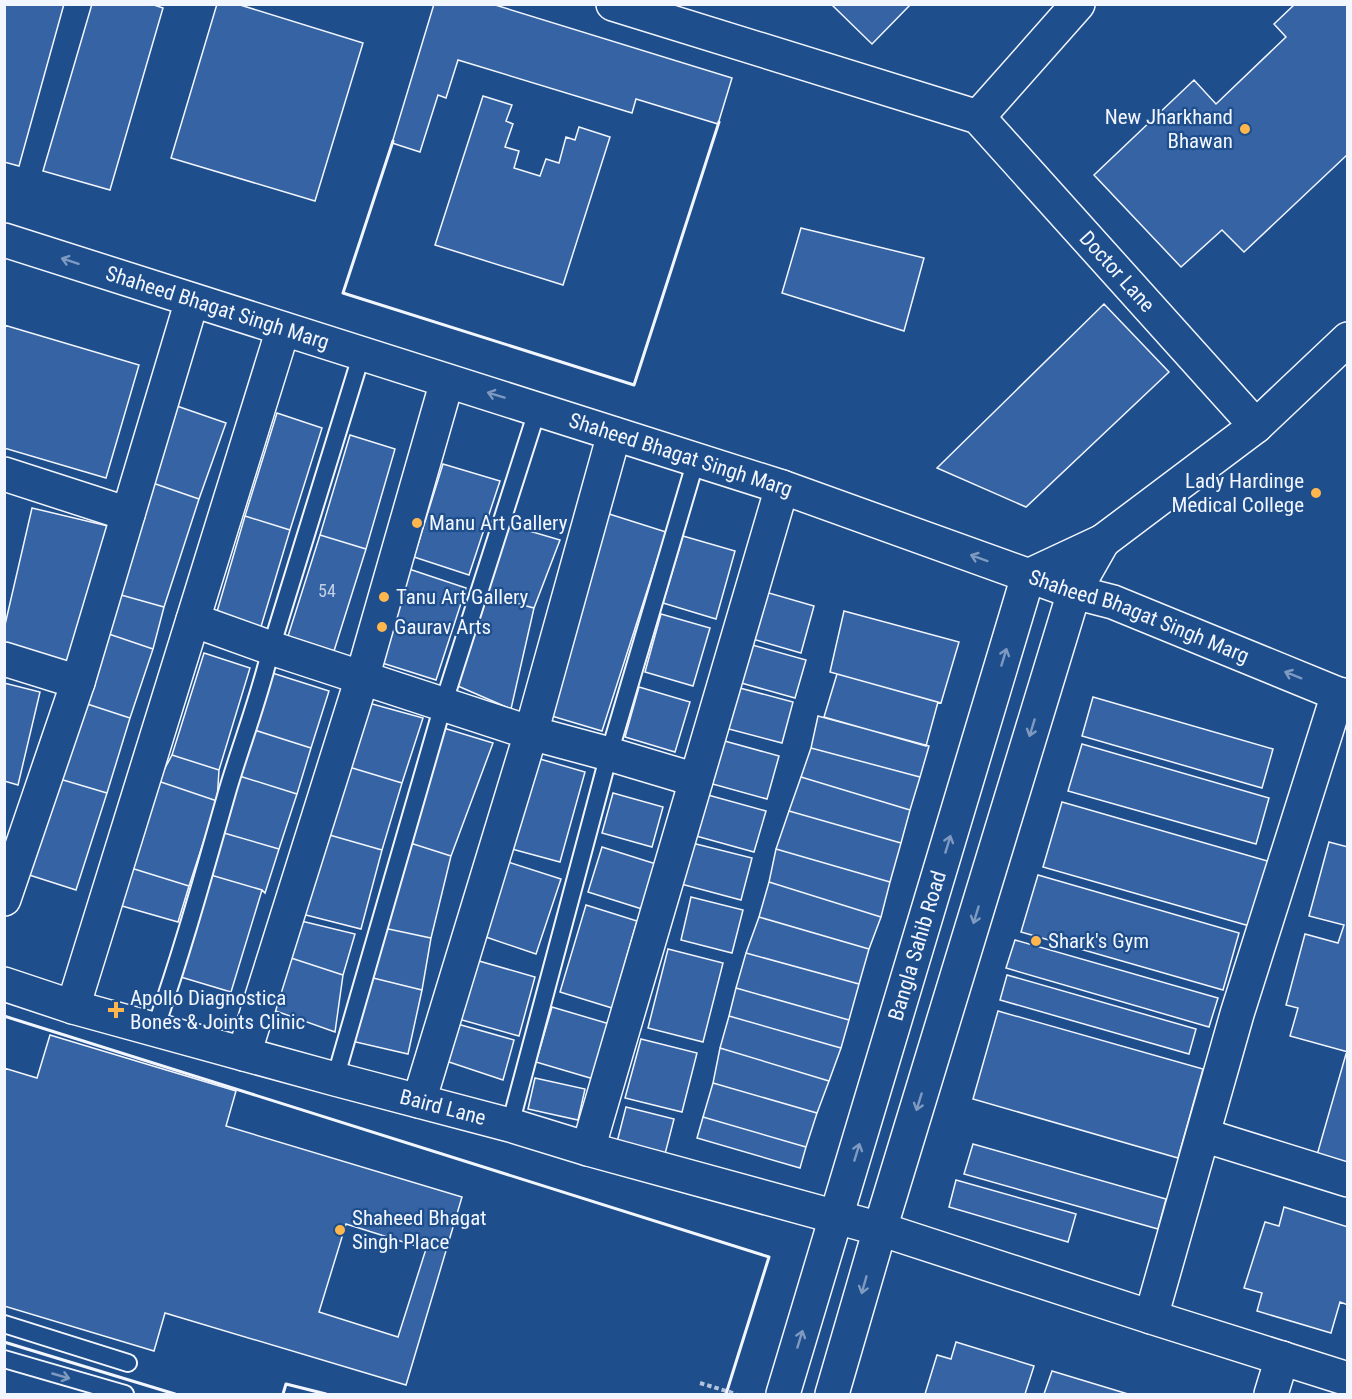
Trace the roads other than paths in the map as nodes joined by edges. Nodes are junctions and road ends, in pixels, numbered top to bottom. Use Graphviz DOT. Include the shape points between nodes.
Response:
graph roads {
  1 [pos="613,4"];
  2 [pos="1078,4"];
  3 [pos="978,117"];
  4 [pos="4,240"];
  5 [pos="192,300"];
  6 [pos="283,328"];
  7 [pos="1347,339"];
  8 [pos="362,353"];
  9 [pos="447,381"];
  10 [pos="538,408"];
  11 [pos="1256,426"];
  12 [pos="614,434"];
  13 [pos="696,460"];
  14 [pos="4,474"];
  15 [pos="782,487"];
  16 [pos="128,513"];
  17 [pos="1103,541"];
  18 [pos="1028,576"];
  19 [pos="1074,592"];
  20 [pos="193,620"];
  21 [pos="271,648"];
  22 [pos="4,659"];
  23 [pos="362,678"];
  24 [pos="78,682"];
  25 [pos="1343,695"];
  26 [pos="443,705"];
  27 [pos="531,733"];
  28 [pos="609,754"];
  29 [pos="696,780"];
  30 [pos="4,900"];
  31 [pos="5,985"];
  32 [pos="74,1007"];
  33 [pos="155,1029"];
  34 [pos="244,1054"];
  35 [pos="335,1079"];
  36 [pos="419,1101"];
  37 [pos="510,1125"];
  38 [pos="1203,1135"];
  39 [pos="588,1149"];
  40 [pos="1347,1180"];
  41 [pos="837,1217"];
  42 [pos="880,1229"];
  43 [pos="1151,1317"];
  44 [pos="4,1324"];
  45 [pos="1282,1358"];
  46 [pos="4,1359"];
  47 [pos="128,1363"];
  48 [pos="1347,1379"];
  49 [pos="125,1395"];
  50 [pos="783,1395"];
  51 [pos="832,1395"];
  52 [pos="1271,1395"];
  1 -- 3 [label="street"];
  2 -- 3 [label="street"];
  3 -- 11 [label="street, Doctor Lane"];
  5 -- 4 [label="street, Shaheed Bhagat Singh Marg, one-way"];
  5 -- 6 [label="street, Shaheed Bhagat Singh Marg"];
  5 -- 16 [label="street"];
  6 -- 8 [label="street, Shaheed Bhagat Singh Marg"];
  6 -- 20 [label="street"];
  7 -- 11 [label="street"];
  8 -- 9 [label="street, Shaheed Bhagat Singh Marg"];
  8 -- 21 [label="lane"];
  10 -- 9 [label="street, Shaheed Bhagat Singh Marg, one-way"];
  9 -- 23 [label="street"];
  10 -- 12 [label="street, Shaheed Bhagat Singh Marg"];
  10 -- 26 [label="lane"];
  11 -- 17 [label="street"];
  12 -- 13 [label="street, Shaheed Bhagat Singh Marg"];
  12 -- 27 [label="street"];
  13 -- 15 [label="street, Shaheed Bhagat Singh Marg"];
  13 -- 28 [label="lane"];
  14 -- 16 [label="street"];
  18 -- 15 [label="street, Shaheed Bhagat Singh Marg, one-way"];
  15 -- 29 [label="street"];
  16 -- 24 [label="street"];
  17 -- 18 [label="street"];
  17 -- 19 [label="street"];
  18 -- 19 [label="street, Shaheed Bhagat Singh Marg"];
  41 -- 18 [label="street, Bangla Sahib Road, one-way"];
  25 -- 19 [label="street, Shaheed Bhagat Singh Marg, one-way" via="1113,602"];
  19 -- 42 [label="street, one-way"];
  20 -- 21 [label="street"];
  20 -- 32 [label="street"];
  21 -- 23 [label="street"];
  21 -- 33 [label="lane"];
  22 -- 24 [label="street"];
  23 -- 26 [label="street"];
  23 -- 34 [label="street"];
  24 -- 30 [label="street"];
  25 -- 38 [label="street" via="1237,1014"];
  26 -- 27 [label="street"];
  26 -- 35 [label="lane"];
  27 -- 28 [label="street"];
  27 -- 36 [label="street"];
  28 -- 29 [label="street"];
  28 -- 37 [label="lane"];
  29 -- 39 [label="street"];
  31 -- 32 [label="street, Baird Lane"];
  32 -- 33 [label="street, Baird Lane"];
  33 -- 34 [label="street, Baird Lane"];
  34 -- 35 [label="street, Baird Lane"];
  35 -- 36 [label="street, Baird Lane"];
  36 -- 37 [label="street, Baird Lane"];
  37 -- 39 [label="street, Baird Lane"];
  38 -- 40 [label="street"];
  38 -- 43 [label="street"];
  39 -- 41 [label="street, Baird Lane"];
  41 -- 42 [label="street, Baird Lane"];
  50 -- 41 [label="street, Bangla Sahib Road, one-way"];
  42 -- 43 [label="street, Baird Lane"];
  42 -- 51 [label="street, one-way"];
  43 -- 45 [label="street, Baird Lane"];
  44 -- 47 [label="lane"];
  45 -- 48 [label="street, Baird Lane"];
  45 -- 52 [label="street"];
  46 -- 49 [label="lane, one-way"];
}
